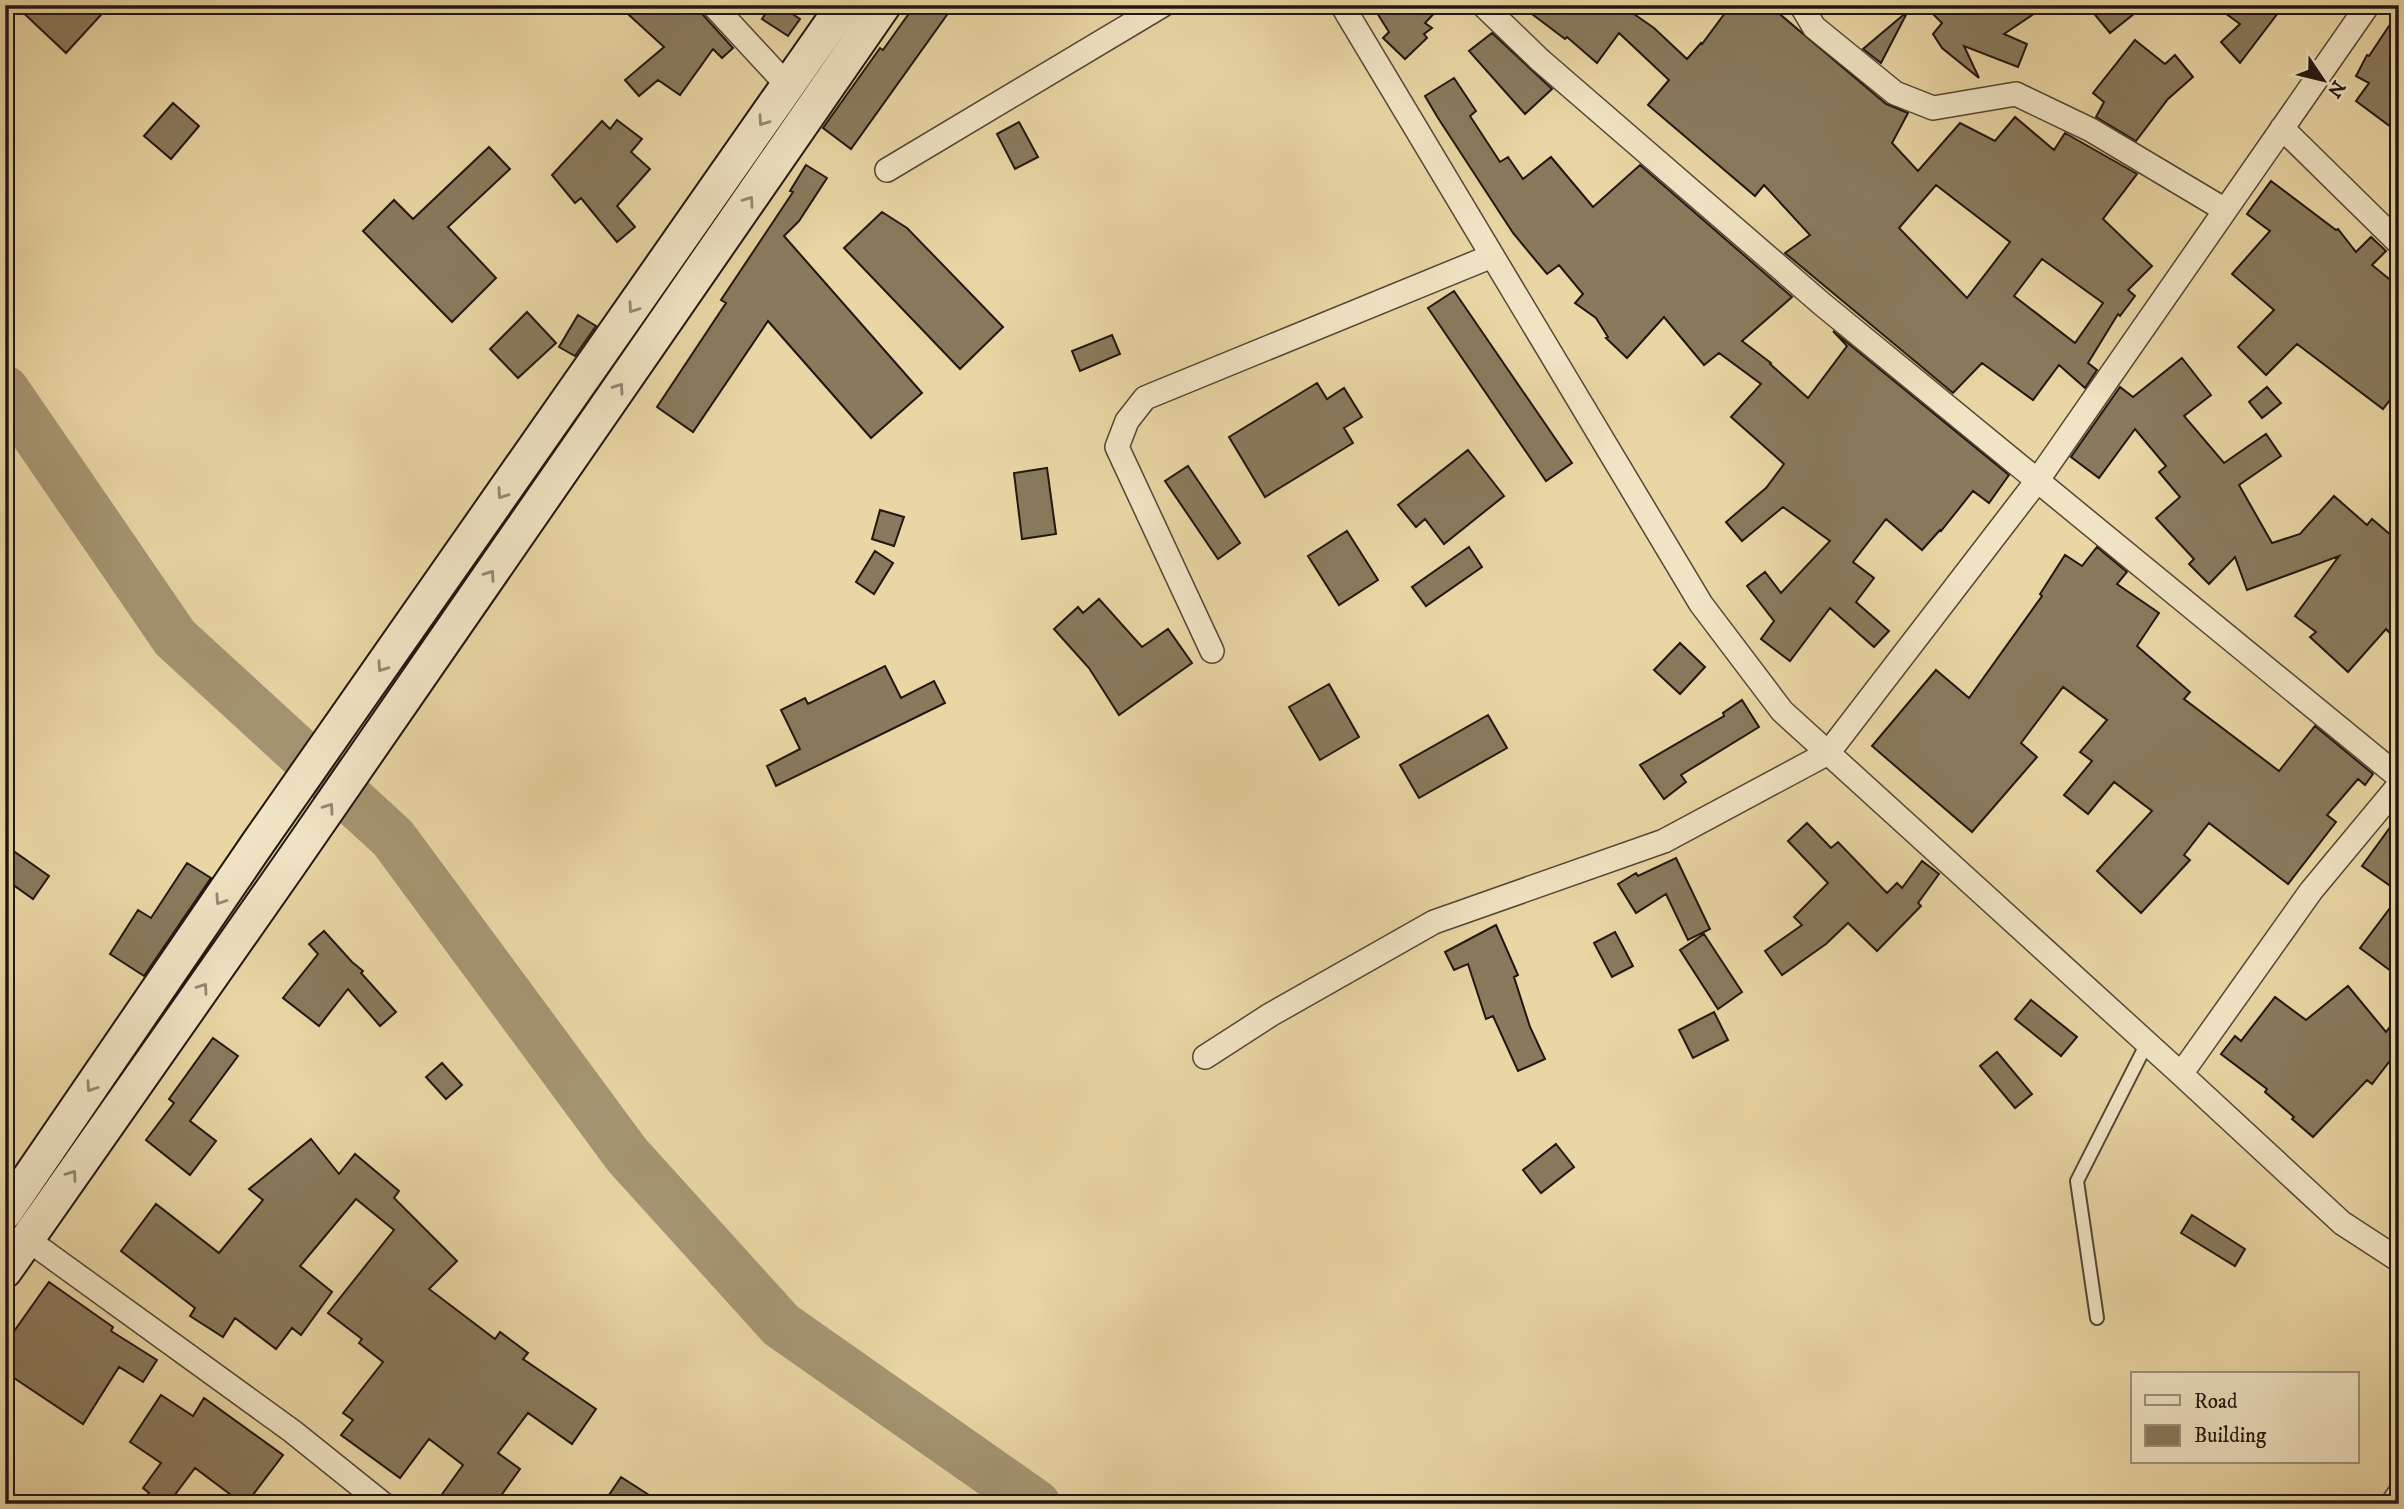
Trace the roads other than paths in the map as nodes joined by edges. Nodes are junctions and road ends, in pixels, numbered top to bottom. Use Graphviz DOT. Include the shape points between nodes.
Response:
graph roads {
  1 [pos="713,5"];
  2 [pos="844,5"];
  3 [pos="884,5"];
  4 [pos="1163,5"];
  5 [pos="1342,5"];
  6 [pos="1483,5"];
  7 [pos="1801,5"];
  8 [pos="2368,5"];
  9 [pos="788,86"];
  10 [pos="2281,128"];
  11 [pos="887,170"];
  12 [pos="2225,210"];
  13 [pos="2399,243"];
  14 [pos="1492,257"];
  15 [pos="2037,481"];
  16 [pos="1212,651"];
  17 [pos="1829,752"];
  18 [pos="2399,777"];
  19 [pos="2399,785"];
  20 [pos="2147,1043"];
  21 [pos="1205,1057"];
  22 [pos="2181,1074"];
  23 [pos="11,1192"];
  24 [pos="50,1207"];
  25 [pos="27,1239"];
  26 [pos="2399,1260"];
  27 [pos="5,1271"];
  28 [pos="2097,1318"];
  29 [pos="2399,1494"];
  30 [pos="383,1504"];
  31 [pos="2392,1504"];
  1 -- 9 [label="street"];
  2 -- 9 [label="main road"];
  24 -- 3 [label="main road, one-way"];
  4 -- 11 [label="street"];
  5 -- 14 [label="street"];
  6 -- 15 [label="street" via="1801,286"];
  7 -- 12 [label="street" via="1814,27 1895,93 1933,108 2016,94 2091,130"];
  8 -- 10 [label="street"];
  9 -- 23 [label="main road, one-way"];
  10 -- 12 [label="street"];
  10 -- 13 [label="street"];
  12 -- 15 [label="street"];
  14 -- 16 [label="street" via="1145,398 1127,421 1117,447"];
  14 -- 17 [label="street" via="1701,604 1782,711"];
  15 -- 17 [label="street"];
  15 -- 18 [label="street"];
  17 -- 20 [label="street"];
  17 -- 21 [label="street" via="1664,841 1434,922"];
  19 -- 22 [label="street" via="2311,891"];
  20 -- 22 [label="street"];
  20 -- 28 [label="lane" via="2077,1181"];
  22 -- 26 [label="street" via="2342,1223"];
  23 -- 24 [label="street"];
  24 -- 25 [label="main road"];
  25 -- 27 [label="main road"];
  25 -- 30 [label="street" via="292,1431"];
  29 -- 31 [label="street"];
}
